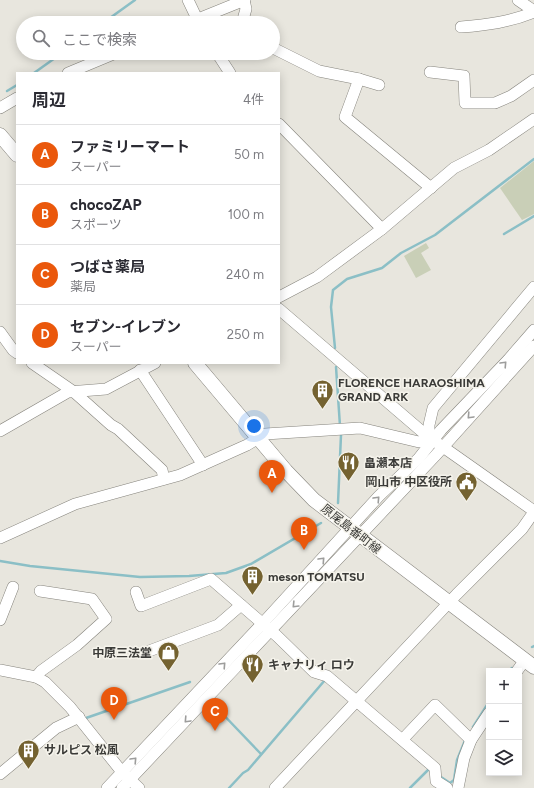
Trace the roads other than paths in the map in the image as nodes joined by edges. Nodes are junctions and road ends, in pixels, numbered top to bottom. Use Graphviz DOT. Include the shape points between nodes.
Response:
graph roads {
  1 [pos="188,0"];
  2 [pos="245,0"];
  3 [pos="518,0"];
  4 [pos="534,12"];
  5 [pos="193,16"];
  6 [pos="209,16"];
  7 [pos="244,16"];
  8 [pos="461,27"];
  9 [pos="280,51"];
  10 [pos="99,60"];
  11 [pos="222,60"];
  12 [pos="70,72"];
  13 [pos="229,72"];
  14 [pos="430,72"];
  15 [pos="359,79"];
  16 [pos="534,80"];
  17 [pos="379,84"];
  18 [pos="16,99"];
  19 [pos="0,108"];
  20 [pos="534,119"];
  21 [pos="280,125"];
  22 [pos="0,135"];
  23 [pos="16,154"];
  24 [pos="431,188"];
  25 [pos="382,229"];
  26 [pos="534,287"];
  27 [pos="280,296"];
  28 [pos="280,310"];
  29 [pos="534,330"];
  30 [pos="0,332"];
  31 [pos="534,346"];
  32 [pos="16,352"];
  33 [pos="33,364"];
  34 [pos="153,364"];
  35 [pos="196,364"];
  36 [pos="140,370"];
  37 [pos="74,392"];
  38 [pos="0,432"];
  39 [pos="258,438"];
  40 [pos="431,439"];
  41 [pos="442,447"];
  42 [pos="203,465"];
  43 [pos="164,480"];
  44 [pos="534,511"];
  45 [pos="355,532"];
  46 [pos="0,538"];
  47 [pos="13,587"];
  48 [pos="40,590"];
  49 [pos="136,592"];
  50 [pos="450,603"];
  51 [pos="241,605"];
  52 [pos="0,620"];
  53 [pos="266,627"];
  54 [pos="149,651"];
  55 [pos="525,666"];
  56 [pos="0,670"];
  57 [pos="36,677"];
  58 [pos="357,703"];
  59 [pos="79,717"];
  60 [pos="486,717"];
  61 [pos="468,738"];
  62 [pos="402,739"];
  63 [pos="0,774"];
  64 [pos="126,776"];
  65 [pos="107,788"];
  66 [pos="122,788"];
  67 [pos="139,788"];
  68 [pos="275,788"];
  69 [pos="447,788"];
  70 [pos="458,788"];
  1 -- 5 [label="street"];
  2 -- 6 [label="street"];
  2 -- 7 [label="street"];
  3 -- 4 [label="street"];
  4 -- 8 [label="street" via="515,20"];
  9 -- 15 [label="street" via="319,70"];
  10 -- 12 [label="street"];
  11 -- 13 [label="street"];
  14 -- 16 [label="street" via="464,76 465,103 495,103 511,96"];
  15 -- 17 [label="street"];
  15 -- 24 [label="street" via="345,117"];
  18 -- 19 [label="street"];
  20 -- 24 [label="street" via="489,150 454,168"];
  21 -- 25 [label="street"];
  22 -- 23 [label="main road"];
  24 -- 25 [label="street"];
  25 -- 27 [label="street" via="317,277"];
  26 -- 40 [label="street" via="433,408 429,425"];
  28 -- 40 [label="street"];
  40 -- 29 [label="street, one-way"];
  30 -- 32 [label="street"];
  31 -- 41 [label="street, one-way"];
  33 -- 37 [label="street"];
  34 -- 36 [label="street"];
  35 -- 39 [label="main road, 原尾島番町線"];
  36 -- 37 [label="street" via="106,389"];
  36 -- 42 [label="street"];
  37 -- 38 [label="street" via="68,392"];
  37 -- 43 [label="street" via="162,470"];
  39 -- 40 [label="street" via="270,433 360,428 419,442"];
  39 -- 42 [label="street"];
  39 -- 45 [label="main road, 原尾島番町線" via="298,484"];
  40 -- 41 [label="street"];
  45 -- 40 [label="street, one-way" via="379,496 419,458"];
  41 -- 44 [label="street"];
  41 -- 45 [label="street"];
  42 -- 43 [label="street"];
  43 -- 46 [label="street" via="75,504"];
  44 -- 50 [label="street" via="522,529"];
  45 -- 50 [label="main road, 原尾島番町線"];
  45 -- 53 [label="street"];
  47 -- 52 [label="street"];
  48 -- 57 [label="street" via="92,599 106,619 77,645 40,671"];
  49 -- 51 [label="street" via="141,606 211,579"];
  50 -- 55 [label="main road, 原尾島番町線"];
  50 -- 58 [label="street"];
  51 -- 53 [label="street"];
  51 -- 54 [label="street" via="218,625"];
  53 -- 58 [label="street" via="314,672 327,676"];
  53 -- 64 [label="street"];
  56 -- 57 [label="street"];
  57 -- 59 [label="street" via="50,686"];
  58 -- 62 [label="street"];
  58 -- 68 [label="street"];
  59 -- 63 [label="street" via="56,728"];
  59 -- 64 [label="street"];
  60 -- 61 [label="street"];
  61 -- 62 [label="street" via="435,705"];
  61 -- 70 [label="street"];
  62 -- 69 [label="street" via="435,773 436,780"];
  64 -- 65 [label="street"];
  64 -- 66 [label="street"];
  64 -- 67 [label="street"];
}
